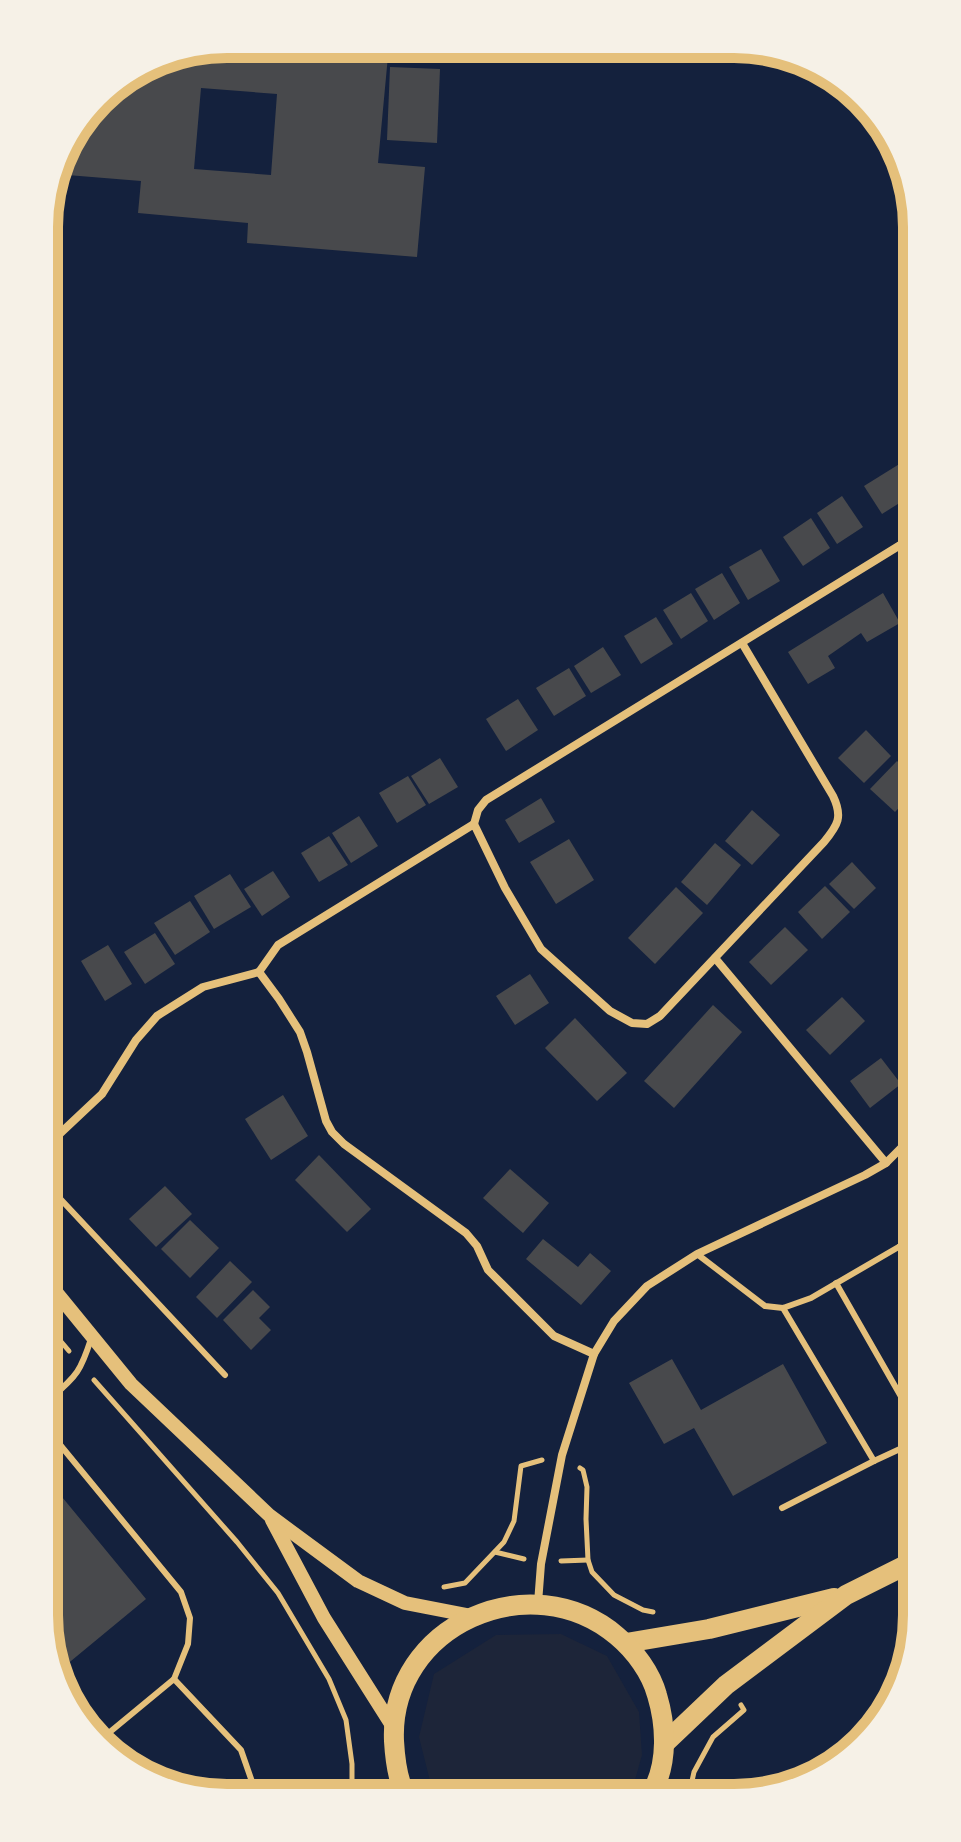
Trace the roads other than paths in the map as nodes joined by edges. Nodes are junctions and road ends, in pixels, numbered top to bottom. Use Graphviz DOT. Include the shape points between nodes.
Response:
graph roads {
  1 [pos="903,543"];
  2 [pos="742,643"];
  3 [pos="474,824"];
  4 [pos="715,958"];
  5 [pos="259,972"];
  6 [pos="58,1135"];
  7 [pos="903,1146"];
  8 [pos="886,1163"];
  9 [pos="58,1196"];
  10 [pos="903,1244"];
  11 [pos="900,1246"];
  12 [pos="903,1251"];
  13 [pos="697,1254"];
  14 [pos="836,1283"];
  15 [pos="58,1295"];
  16 [pos="783,1308"];
  17 [pos="92,1336"];
  18 [pos="594,1354"];
  19 [pos="225,1375"];
  20 [pos="58,1392"];
  21 [pos="903,1400"];
  22 [pos="58,1442"];
  23 [pos="903,1448"];
  24 [pos="874,1461"];
  25 [pos="782,1508"];
  26 [pos="270,1516"];
  27 [pos="903,1566"];
  28 [pos="846,1595"];
  29 [pos="538,1603"];
  30 [pos="472,1616"];
  31 [pos="626,1643"];
  32 [pos="174,1679"];
  33 [pos="393,1727"];
  34 [pos="108,1734"];
  35 [pos="665,1743"];
  36 [pos="253,1784"];
  37 [pos="401,1784"];
  38 [pos="657,1784"];
  1 -- 2 [label="street"];
  2 -- 3 [label="street" via="486,800"];
  2 -- 4 [label="street" via="838,806 839,817 824,842"];
  3 -- 4 [label="street" via="541,949 610,1011 632,1023 647,1024"];
  3 -- 5 [label="street" via="278,945"];
  4 -- 8 [label="street"];
  5 -- 6 [label="street" via="203,987 157,1016 102,1094"];
  5 -- 18 [label="street" via="300,1032 332,1132 466,1233 488,1270 554,1336"];
  7 -- 8 [label="street"];
  8 -- 13 [label="street"];
  9 -- 19 [label="lane"];
  10 -- 11 [label="lane"];
  11 -- 12 [label="lane"];
  11 -- 14 [label="lane"];
  13 -- 16 [label="lane" via="765,1306"];
  13 -- 18 [label="street" via="647,1286 614,1321"];
  14 -- 16 [label="lane"];
  14 -- 21 [label="lane"];
  15 -- 17 [label="street"];
  16 -- 24 [label="lane"];
  17 -- 20 [label="lane" via="82,1367"];
  17 -- 26 [label="street" via="131,1384"];
  18 -- 29 [label="street" via="562,1455"];
  22 -- 32 [label="lane" via="181,1592 190,1618 188,1644"];
  23 -- 24 [label="lane"];
  24 -- 25 [label="lane"];
  26 -- 30 [label="street" via="358,1581 405,1603"];
  26 -- 33 [label="street" via="324,1618"];
  27 -- 28 [label="main road"];
  28 -- 31 [label="main road" via="709,1629"];
  28 -- 35 [label="main road" via="726,1685"];
  29 -- 30 [label="main road" via="505,1605"];
  29 -- 31 [label="main road" via="586,1615"];
  30 -- 33 [label="main road" via="447,1630 410,1673"];
  31 -- 35 [label="main road" via="656,1689"];
  32 -- 34 [label="lane"];
  32 -- 36 [label="lane" via="241,1750"];
  33 -- 37 [label="main road"];
  35 -- 38 [label="main road"];
}
